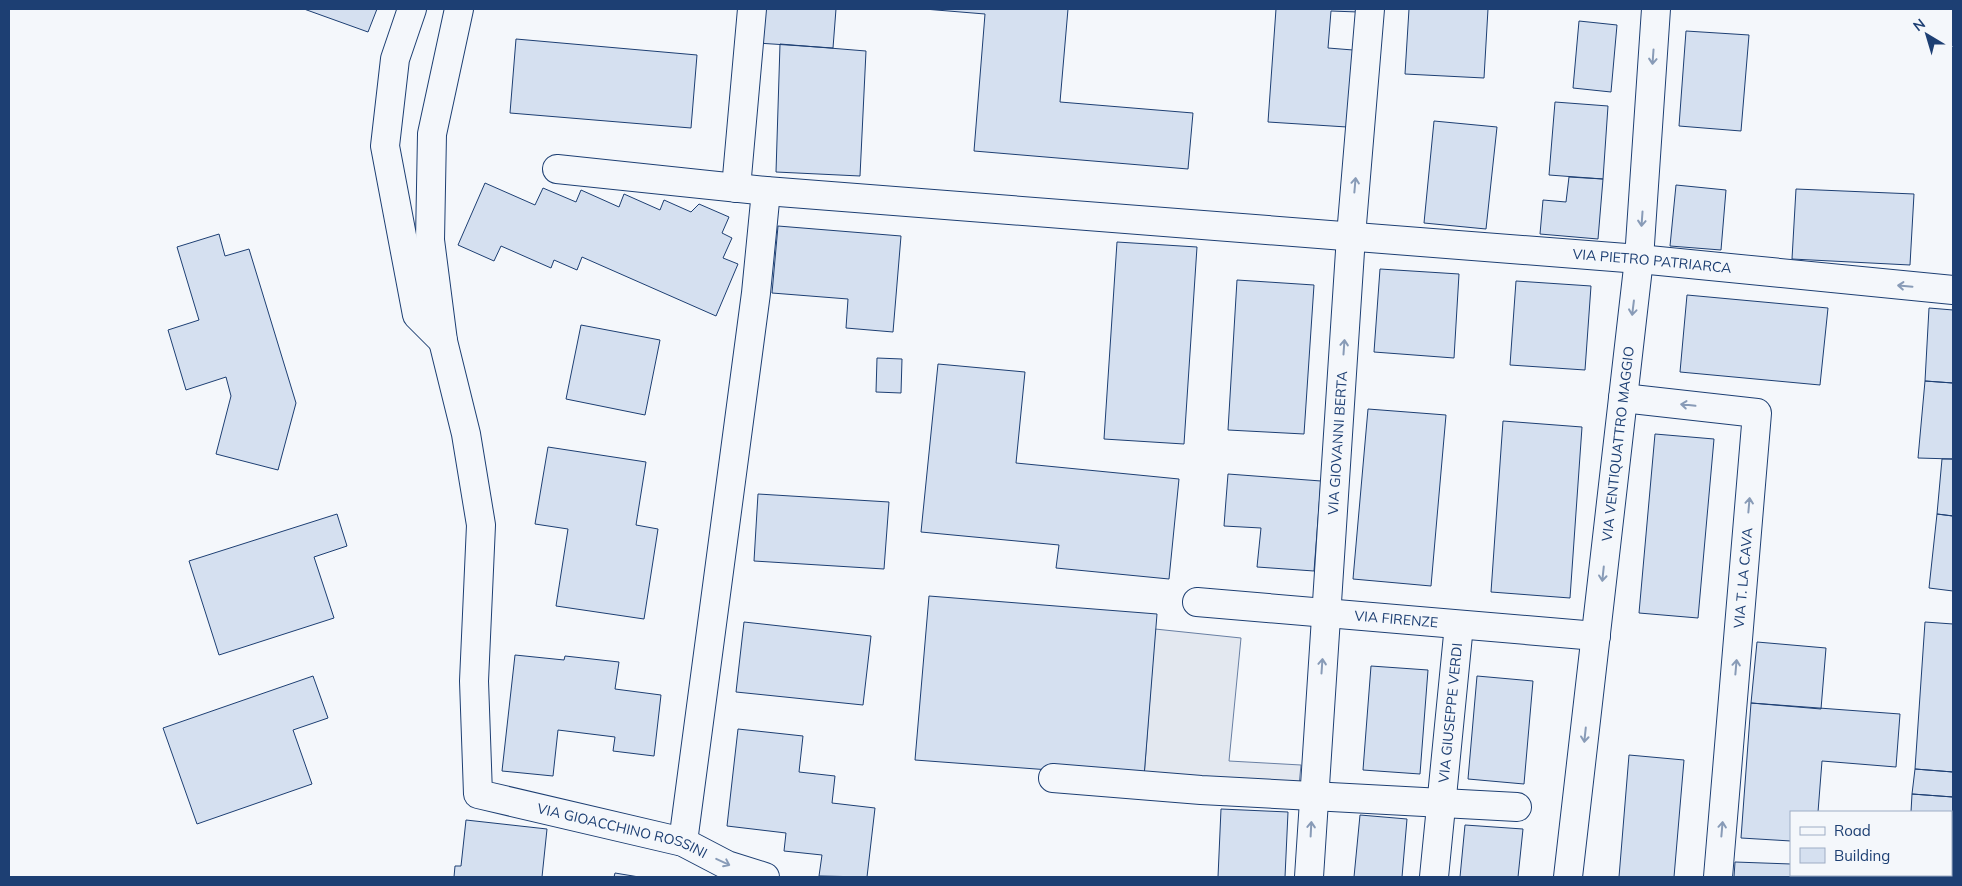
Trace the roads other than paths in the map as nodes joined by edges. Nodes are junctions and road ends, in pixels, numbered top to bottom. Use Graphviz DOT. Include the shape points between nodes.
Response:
graph roads {
  1 [pos="412,9"];
  2 [pos="459,9"];
  3 [pos="752,9"];
  4 [pos="1370,9"];
  5 [pos="1656,9"];
  6 [pos="557,169"];
  7 [pos="736,188"];
  8 [pos="766,191"];
  9 [pos="1351,236"];
  10 [pos="1639,259"];
  11 [pos="1953,290"];
  12 [pos="443,341"];
  13 [pos="1623,398"];
  14 [pos="1197,602"];
  15 [pos="1326,613"];
  16 [pos="1459,625"];
  17 [pos="1596,636"];
  18 [pos="1053,778"];
  19 [pos="1313,797"];
  20 [pos="1441,802"];
  21 [pos="1517,807"];
  22 [pos="683,842"];
  23 [pos="765,877"];
  24 [pos="1308,877"];
  25 [pos="1434,877"];
  26 [pos="1568,877"];
  27 [pos="1718,877"];
  1 -- 12 [label="street" via="395,59 385,146 417,315"];
  2 -- 12 [label="street" via="432,134 430,240"];
  3 -- 7 [label="street"];
  9 -- 4 [label="street, VIA GIOVANNI BERTA, one-way"];
  5 -- 10 [label="street, VIA VENTIQUATTRO MAGGIO, one-way"];
  6 -- 7 [label="street, VIA PIETRO PATRIARCA"];
  7 -- 8 [label="street, VIA PIETRO PATRIARCA"];
  8 -- 9 [label="street, VIA PIETRO PATRIARCA"];
  8 -- 22 [label="street" via="756,293"];
  9 -- 10 [label="street, VIA PIETRO PATRIARCA"];
  15 -- 9 [label="street, VIA GIOVANNI BERTA, one-way"];
  11 -- 10 [label="street, VIA PIETRO PATRIARCA, one-way"];
  10 -- 13 [label="street, VIA VENTIQUATTRO MAGGIO, one-way"];
  12 -- 22 [label="street, VIA GIOACCHINO ROSSINI" via="466,434 481,525 474,682 478,794"];
  13 -- 17 [label="street, VIA VENTIQUATTRO MAGGIO, one-way"];
  27 -- 13 [label="street, VIA T. LA CAVA, one-way" via="1757,412"];
  14 -- 15 [label="street, VIA FIRENZE"];
  15 -- 16 [label="street, VIA FIRENZE"];
  19 -- 15 [label="street, VIA GIOVANNI BERTA, one-way"];
  16 -- 17 [label="street, VIA FIRENZE"];
  16 -- 20 [label="street, VIA GIUSEPPE VERDI"];
  17 -- 26 [label="street, VIA VENTIQUATTRO MAGGIO, one-way"];
  18 -- 19 [label="street, VIA GIUSEPPE VERDI"];
  19 -- 20 [label="street, VIA GIUSEPPE VERDI"];
  24 -- 19 [label="street, VIA GIOVANNI BERTA, one-way"];
  20 -- 21 [label="street, VIA GIUSEPPE VERDI"];
  20 -- 25 [label="street, VIA GIUSEPPE VERDI"];
  22 -- 23 [label="street, VIA GIOACCHINO ROSSINI, one-way" via="727,865"];
}
